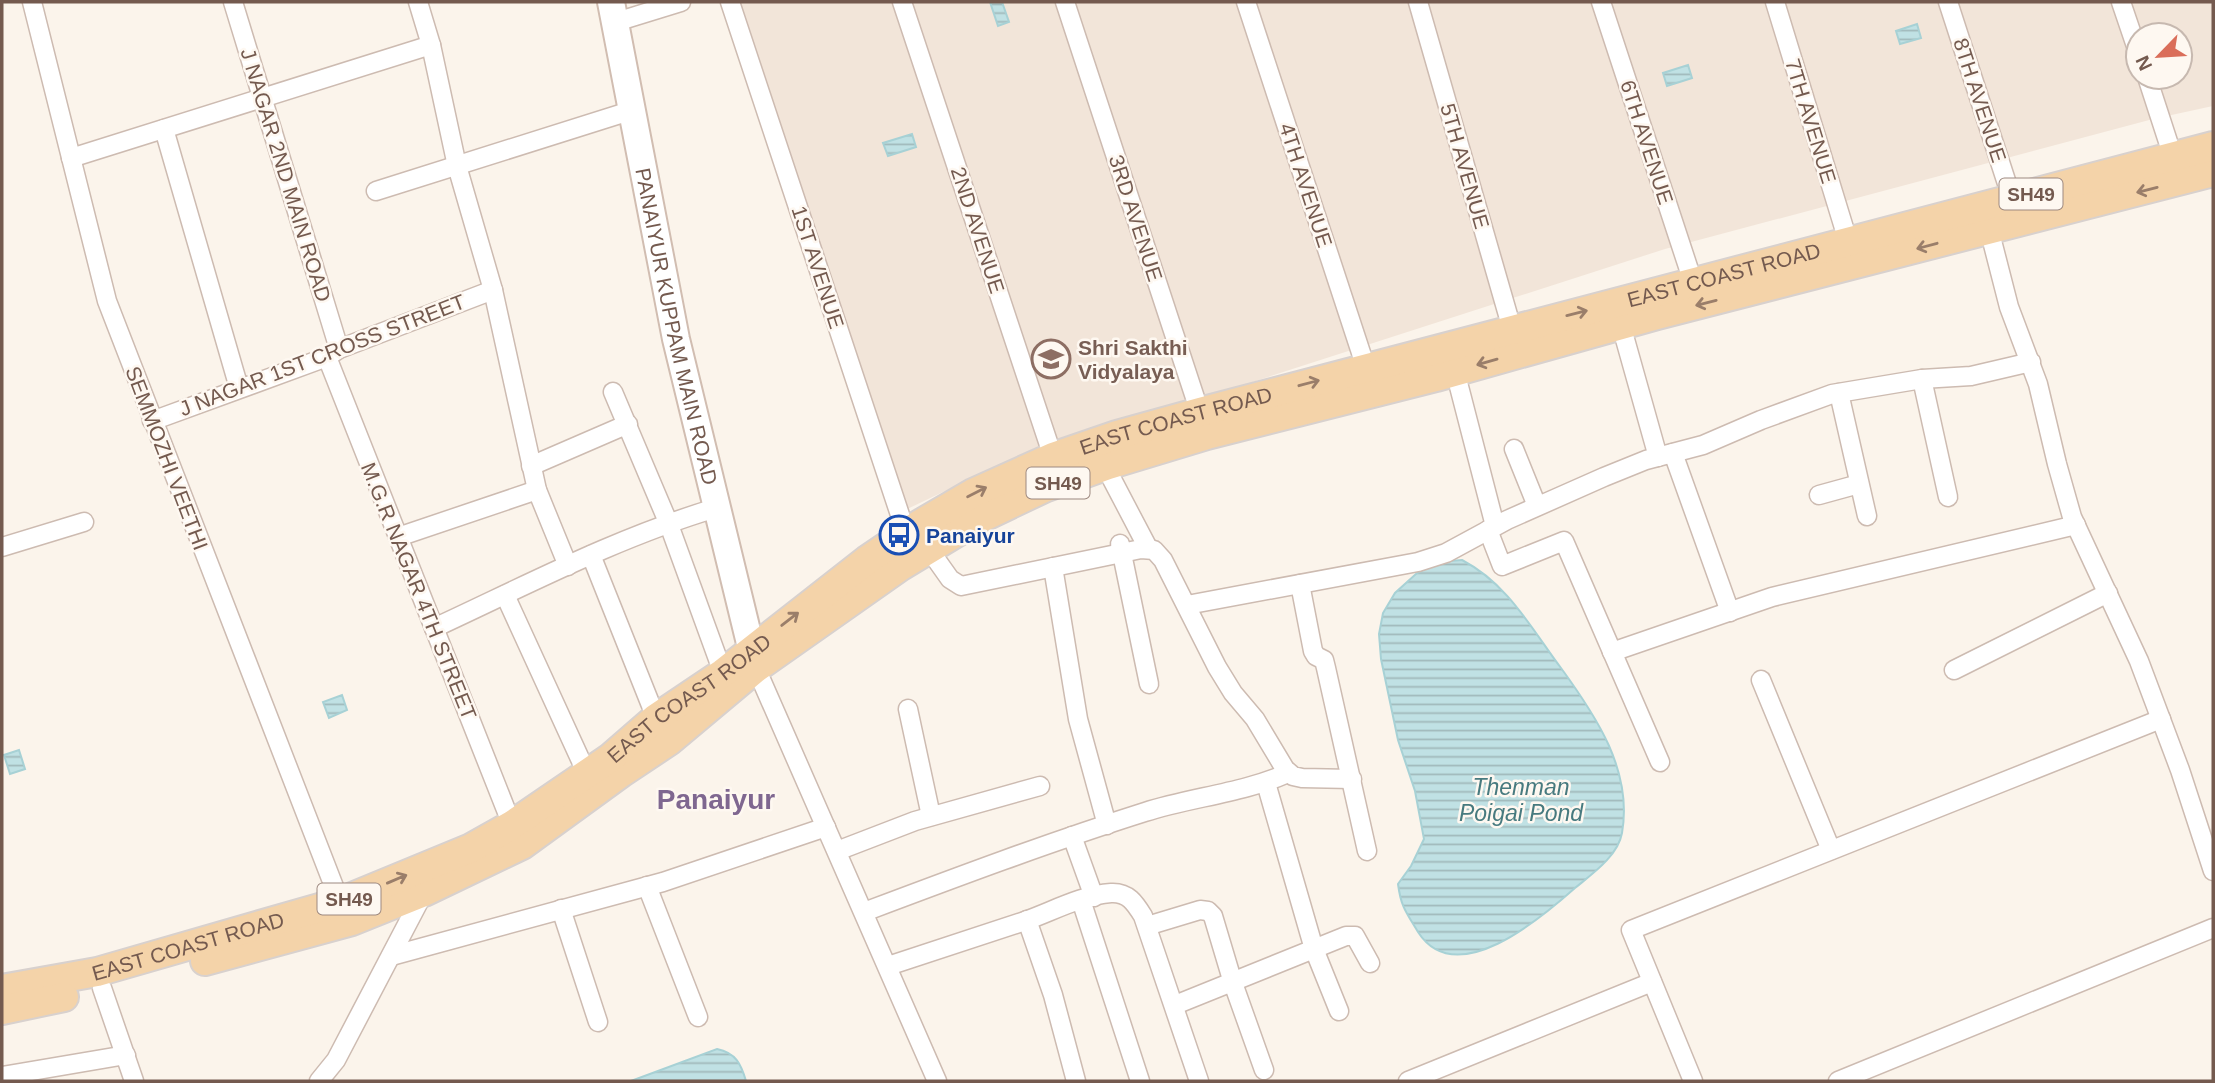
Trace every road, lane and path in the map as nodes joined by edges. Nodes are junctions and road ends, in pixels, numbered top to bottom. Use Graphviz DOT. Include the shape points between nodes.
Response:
graph roads {
  1 [pos="32,2"];
  2 [pos="233,2"];
  3 [pos="418,2"];
  4 [pos="681,2"];
  5 [pos="730,2"];
  6 [pos="902,2"];
  7 [pos="1065,2"];
  8 [pos="1246,2"];
  9 [pos="1418,2"];
  10 [pos="1601,2"];
  11 [pos="1775,2"];
  12 [pos="1948,2"];
  13 [pos="2121,2"];
  14 [pos="614,12"];
  15 [pos="2127,21"];
  16 [pos="432,45"];
  17 [pos="2152,91"];
  18 [pos="263,99"];
  19 [pos="633,110"];
  20 [pos="164,129"];
  21 [pos="2213,146"];
  22 [pos="2174,157"];
  23 [pos="71,158"];
  24 [pos="457,166"];
  25 [pos="2213,172"];
  26 [pos="376,191"];
  27 [pos="2012,199"];
  28 [pos="1989,229"];
  29 [pos="1848,241"];
  30 [pos="1693,282"];
  31 [pos="493,290"];
  32 [pos="1654,304"];
  33 [pos="1621,325"];
  34 [pos="1512,330"];
  35 [pos="333,353"];
  36 [pos="2031,362"];
  37 [pos="1366,368"];
  38 [pos="1455,371"];
  39 [pos="1922,379"];
  40 [pos="239,388"];
  41 [pos="613,392"];
  42 [pos="1839,393"];
  43 [pos="152,421"];
  44 [pos="628,424"];
  45 [pos="1203,424"];
  46 [pos="1514,449"];
  47 [pos="1665,455"];
  48 [pos="1053,457"];
  49 [pos="531,466"];
  50 [pos="1105,466"];
  51 [pos="1859,485"];
  52 [pos="537,491"];
  53 [pos="1819,495"];
  54 [pos="1948,497"];
  55 [pos="1537,506"];
  56 [pos="716,508"];
  57 [pos="1867,516"];
  58 [pos="84,522"];
  59 [pos="668,522"];
  60 [pos="2076,525"];
  61 [pos="1491,528"];
  62 [pos="398,537"];
  63 [pos="917,540"];
  64 [pos="2,547"];
  65 [pos="1121,547"];
  66 [pos="1148,548"];
  67 [pos="591,555"];
  68 [pos="568,566"];
  69 [pos="1053,567"];
  70 [pos="1300,584"];
  71 [pos="2108,593"];
  72 [pos="505,595"];
  73 [pos="1187,605"];
  74 [pos="1730,612"];
  75 [pos="434,628"];
  76 [pos="1612,652"];
  77 [pos="753,659"];
  78 [pos="1954,670"];
  79 [pos="723,673"];
  80 [pos="1761,680"];
  81 [pos="1149,684"];
  82 [pos="908,709"];
  83 [pos="656,718"];
  84 [pos="2161,719"];
  85 [pos="1660,762"];
  86 [pos="1288,773"];
  87 [pos="587,774"];
  88 [pos="1352,779"];
  89 [pos="1266,783"];
  90 [pos="1040,786"];
  91 [pos="931,816"];
  92 [pos="512,825"];
  93 [pos="1107,825"];
  94 [pos="827,827"];
  95 [pos="1072,836"];
  96 [pos="1831,850"];
  97 [pos="837,851"];
  98 [pos="1367,851"];
  99 [pos="2213,871"];
  100 [pos="647,886"];
  101 [pos="424,892"];
  102 [pos="1087,898"];
  103 [pos="340,902"];
  104 [pos="561,909"];
  105 [pos="864,912"];
  106 [pos="1027,920"];
  107 [pos="1147,926"];
  108 [pos="2213,928"];
  109 [pos="1314,949"];
  110 [pos="391,956"];
  111 [pos="1370,963"];
  112 [pos="888,966"];
  113 [pos="1652,982"];
  114 [pos="1233,983"];
  115 [pos="102,988"];
  116 [pos="2,989"];
  117 [pos="1175,1005"];
  118 [pos="2,1010"];
  119 [pos="1339,1011"];
  120 [pos="698,1017"];
  121 [pos="598,1022"];
  122 [pos="126,1055"];
  123 [pos="1264,1070"];
  124 [pos="2,1076"];
  125 [pos="134,1081"];
  126 [pos="319,1081"];
  127 [pos="937,1081"];
  128 [pos="1076,1081"];
  129 [pos="1140,1081"];
  130 [pos="1199,1081"];
  131 [pos="1408,1081"];
  132 [pos="1693,1081"];
  133 [pos="1838,1081"];
  1 -- 23 [label="street, SEMMOZHI VEETHI"];
  2 -- 18 [label="street, J NAGAR 2ND MAIN ROAD"];
  3 -- 16 [label="street"];
  4 -- 14 [label="street"];
  5 -- 63 [label="street, 1ST AVENUE"];
  6 -- 48 [label="street, 2ND AVENUE"];
  7 -- 45 [label="street, 3RD AVENUE"];
  8 -- 37 [label="street, 4TH AVENUE"];
  9 -- 34 [label="street, 5TH AVENUE"];
  10 -- 30 [label="street, 6TH AVENUE"];
  11 -- 29 [label="street, 7TH AVENUE"];
  12 -- 27 [label="street, 8TH AVENUE"];
  13 -- 15 [label="street"];
  14 -- 19 [label="street, PANAIYUR KUPPAM MAIN ROAD"];
  16 -- 18 [label="street"];
  16 -- 24 [label="street"];
  17 -- 22 [label="street"];
  18 -- 20 [label="street"];
  18 -- 35 [label="street, J NAGAR 2ND MAIN ROAD"];
  19 -- 24 [label="street"];
  19 -- 56 [label="street, PANAIYUR KUPPAM MAIN ROAD" via="676,339"];
  20 -- 23 [label="street"];
  20 -- 40 [label="street"];
  21 -- 22 [label="main road, EAST COAST ROAD / SH49"];
  22 -- 27 [label="main road, EAST COAST ROAD / SH49"];
  23 -- 43 [label="street, SEMMOZHI VEETHI" via="107,301"];
  24 -- 26 [label="street"];
  24 -- 31 [label="street"];
  25 -- 28 [label="main road, EAST COAST ROAD / SH49, one-way"];
  27 -- 29 [label="main road, EAST COAST ROAD / SH49"];
  28 -- 32 [label="main road, EAST COAST ROAD / SH49, one-way"];
  28 -- 36 [label="street" via="2009,307"];
  29 -- 30 [label="main road, EAST COAST ROAD / SH49"];
  30 -- 32 [label="main road, EAST COAST ROAD / SH49"];
  31 -- 35 [label="street, J NAGAR 1ST CROSS STREET"];
  31 -- 49 [label="street"];
  32 -- 33 [label="main road, EAST COAST ROAD / SH49"];
  34 -- 32 [label="main road, EAST COAST ROAD / SH49, one-way"];
  33 -- 38 [label="main road, EAST COAST ROAD / SH49, one-way"];
  33 -- 47 [label="street"];
  34 -- 37 [label="main road, EAST COAST ROAD / SH49"];
  35 -- 40 [label="street, J NAGAR 1ST CROSS STREET"];
  35 -- 62 [label="street, M.G.R NAGAR 4TH STREET"];
  36 -- 39 [label="street" via="1971,376"];
  36 -- 60 [label="street"];
  45 -- 37 [label="main road, EAST COAST ROAD / SH49, one-way"];
  38 -- 45 [label="main road, EAST COAST ROAD / SH49"];
  38 -- 61 [label="street"];
  39 -- 42 [label="street"];
  39 -- 54 [label="street"];
  40 -- 43 [label="street, J NAGAR 1ST CROSS STREET"];
  41 -- 44 [label="street"];
  42 -- 47 [label="street"];
  42 -- 51 [label="street"];
  43 -- 103 [label="street, SEMMOZHI VEETHI"];
  44 -- 49 [label="street"];
  44 -- 59 [label="street"];
  45 -- 48 [label="main road, EAST COAST ROAD / SH49" via="1117,435"];
  45 -- 50 [label="main road, EAST COAST ROAD / SH49"];
  46 -- 55 [label="street"];
  47 -- 55 [label="street"];
  47 -- 74 [label="street"];
  63 -- 48 [label="main road, EAST COAST ROAD / SH49, one-way" via="973,494"];
  49 -- 52 [label="street"];
  50 -- 63 [label="main road, EAST COAST ROAD / SH49"];
  50 -- 66 [label="street"];
  51 -- 53 [label="street"];
  51 -- 57 [label="street"];
  52 -- 62 [label="street"];
  52 -- 68 [label="street"];
  55 -- 61 [label="street"];
  56 -- 59 [label="street"];
  56 -- 77 [label="street, PANAIYUR KUPPAM MAIN ROAD"];
  58 -- 64 [label="street"];
  59 -- 67 [label="street"];
  59 -- 79 [label="street"];
  60 -- 71 [label="street"];
  60 -- 74 [label="street" via="1780,595"];
  61 -- 70 [label="street" via="1457,548 1418,562"];
  61 -- 76 [label="street" via="1502,566 1564,541"];
  62 -- 75 [label="street, M.G.R NAGAR 4TH STREET"];
  63 -- 69 [label="street, 1ST AVENUE" via="961,586"];
  63 -- 77 [label="main road, EAST COAST ROAD / SH49"];
  65 -- 66 [label="street"];
  65 -- 69 [label="street"];
  65 -- 81 [label="street"];
  66 -- 73 [label="street" via="1163,560"];
  67 -- 68 [label="street"];
  67 -- 83 [label="street"];
  68 -- 72 [label="street"];
  69 -- 93 [label="street" via="1081,734"];
  70 -- 73 [label="street"];
  70 -- 88 [label="street" via="1313,651 1325,664"];
  71 -- 78 [label="street"];
  71 -- 84 [label="street"];
  72 -- 75 [label="street"];
  72 -- 87 [label="street"];
  73 -- 86 [label="street" via="1217,667"];
  74 -- 76 [label="street"];
  75 -- 92 [label="street, M.G.R NAGAR 4TH STREET"];
  76 -- 85 [label="street"];
  77 -- 79 [label="main road, EAST COAST ROAD / SH49"];
  77 -- 94 [label="street"];
  77 -- 101 [label="main road, EAST COAST ROAD / SH49" via="669,741 522,845"];
  79 -- 83 [label="main road, EAST COAST ROAD / SH49"];
  80 -- 96 [label="street"];
  82 -- 91 [label="street"];
  83 -- 87 [label="main road, EAST COAST ROAD / SH49"];
  84 -- 96 [label="street"];
  84 -- 99 [label="street"];
  86 -- 88 [label="street" via="1302,778"];
  86 -- 89 [label="street"];
  87 -- 92 [label="main road, EAST COAST ROAD / SH49"];
  88 -- 98 [label="street"];
  89 -- 93 [label="street"];
  89 -- 109 [label="street"];
  90 -- 91 [label="street"];
  91 -- 97 [label="street"];
  103 -- 92 [label="main road, EAST COAST ROAD / SH49, one-way" via="471,848"];
  93 -- 95 [label="street"];
  94 -- 97 [label="street"];
  94 -- 100 [label="street"];
  95 -- 102 [label="street"];
  95 -- 105 [label="street"];
  96 -- 113 [label="street" via="1631,930"];
  97 -- 105 [label="street"];
  100 -- 104 [label="street"];
  100 -- 120 [label="street"];
  101 -- 110 [label="street"];
  101 -- 115 [label="main road, EAST COAST ROAD / SH49" via="352,921"];
  102 -- 106 [label="street"];
  102 -- 107 [label="street" via="1125,894"];
  102 -- 129 [label="street"];
  103 -- 116 [label="main road, EAST COAST ROAD / SH49" via="97,972"];
  104 -- 110 [label="street"];
  104 -- 121 [label="street"];
  105 -- 112 [label="street"];
  106 -- 112 [label="street"];
  106 -- 128 [label="street"];
  107 -- 114 [label="street" via="1208,911 1217,923"];
  107 -- 117 [label="street"];
  108 -- 133 [label="street"];
  109 -- 111 [label="street" via="1355,936"];
  109 -- 114 [label="street"];
  109 -- 119 [label="street"];
  110 -- 126 [label="street" via="336,1060"];
  112 -- 127 [label="street"];
  113 -- 131 [label="street"];
  113 -- 132 [label="street"];
  114 -- 117 [label="street"];
  114 -- 123 [label="street"];
  115 -- 118 [label="main road, EAST COAST ROAD / SH49"];
  115 -- 122 [label="street"];
  117 -- 130 [label="street"];
  122 -- 124 [label="street"];
  122 -- 125 [label="street"];
}
